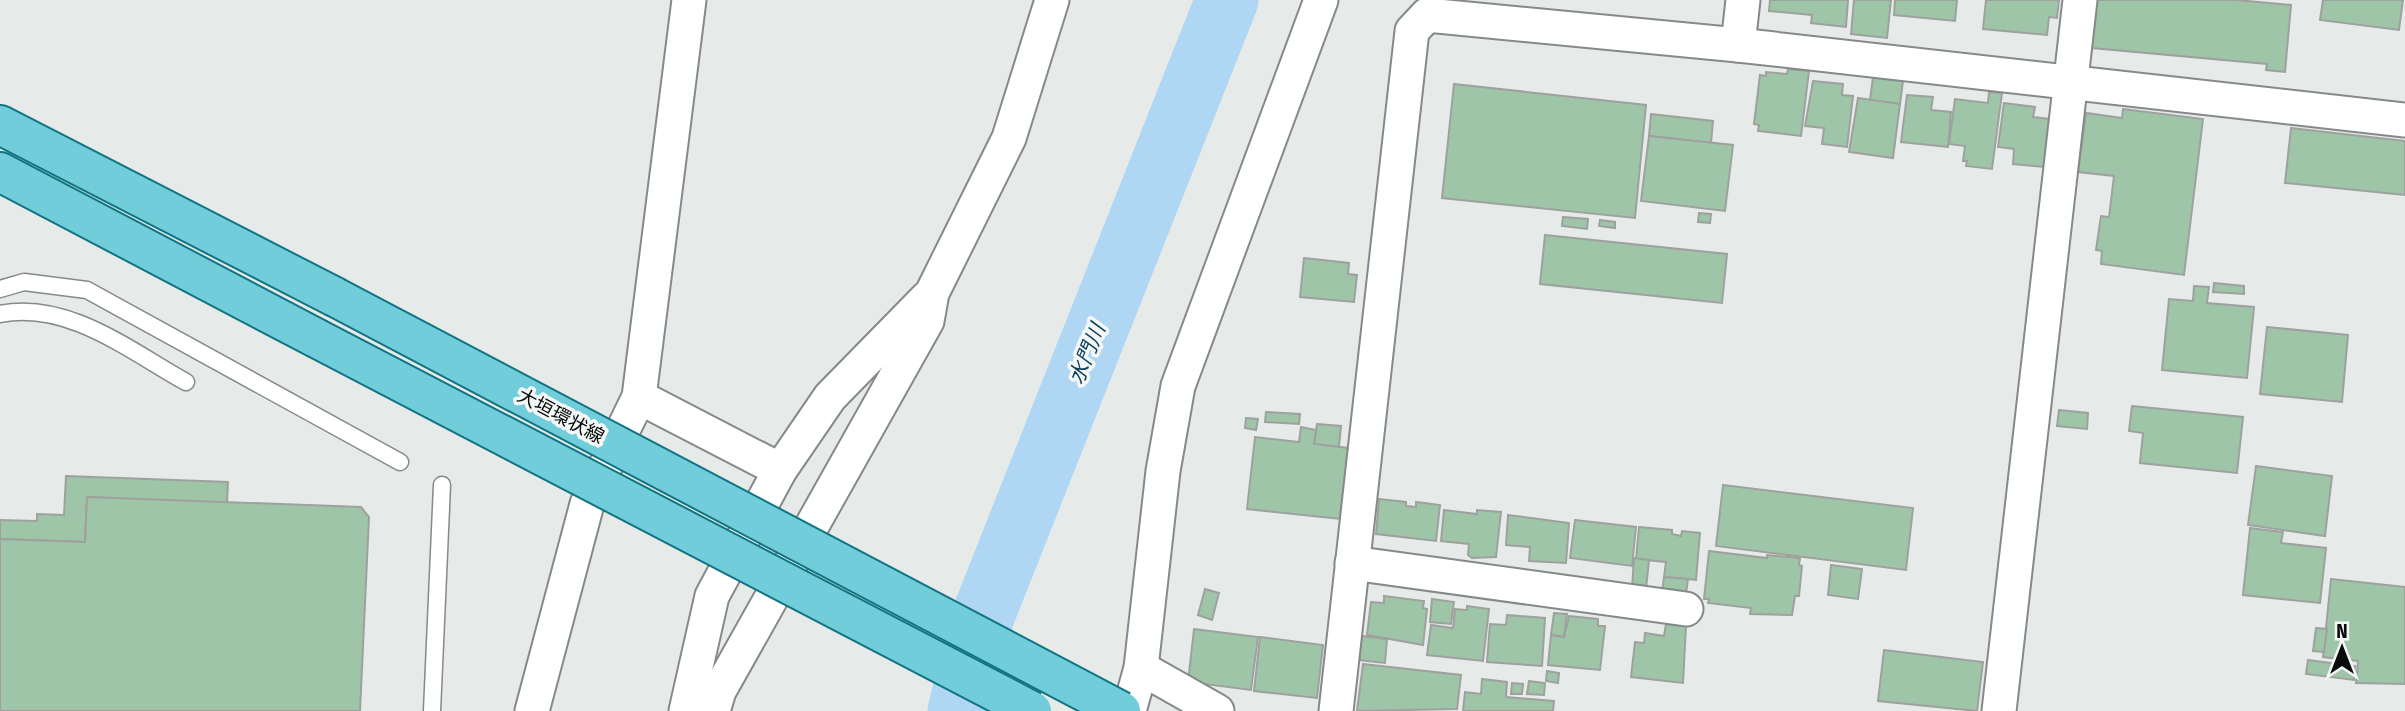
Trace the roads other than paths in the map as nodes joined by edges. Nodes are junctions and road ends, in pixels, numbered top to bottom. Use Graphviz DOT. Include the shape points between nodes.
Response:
graph roads {
  1 [pos="689,0"];
  2 [pos="1052,0"];
  3 [pos="1321,0"];
  4 [pos="1743,0"];
  5 [pos="2080,0"];
  6 [pos="1738,45"];
  7 [pos="2071,82"];
  8 [pos="2405,120"];
  9 [pos="0,125"];
  10 [pos="0,172"];
  11 [pos="0,289"];
  12 [pos="933,293"];
  13 [pos="0,314"];
  14 [pos="186,382"];
  15 [pos="639,397"];
  16 [pos="400,462"];
  17 [pos="780,470"];
  18 [pos="442,485"];
  19 [pos="1352,563"];
  20 [pos="1686,609"];
  21 [pos="1141,668"];
  22 [pos="432,711"];
  23 [pos="532,711"];
  24 [pos="686,711"];
  25 [pos="713,711"];
  26 [pos="1032,711"];
  27 [pos="1121,711"];
  28 [pos="1129,711"];
  29 [pos="1217,711"];
  30 [pos="1336,711"];
  31 [pos="1999,711"];
  1 -- 15 [label="street"];
  2 -- 12 [label="street" via="1009,138"];
  3 -- 21 [label="street" via="1178,386"];
  4 -- 6 [label="street"];
  5 -- 7 [label="street"];
  6 -- 7 [label="street"];
  6 -- 19 [label="street" via="1427,15 1412,31"];
  7 -- 8 [label="street"];
  7 -- 31 [label="street"];
  9 -- 27 [label="main road, 大垣環状線, bridge"];
  10 -- 26 [label="main road, bridge"];
  11 -- 16 [label="lane" via="24,282 87,290"];
  12 -- 17 [label="street" via="830,397"];
  12 -- 25 [label="street" via="927,321 719,691"];
  13 -- 14 [label="lane" via="21,309 71,318"];
  15 -- 17 [label="street"];
  15 -- 23 [label="street" via="587,504"];
  17 -- 24 [label="street" via="712,596"];
  18 -- 22 [label="lane"];
  19 -- 20 [label="street"];
  19 -- 30 [label="street"];
  21 -- 28 [label="street"];
  21 -- 29 [label="street"];
}
